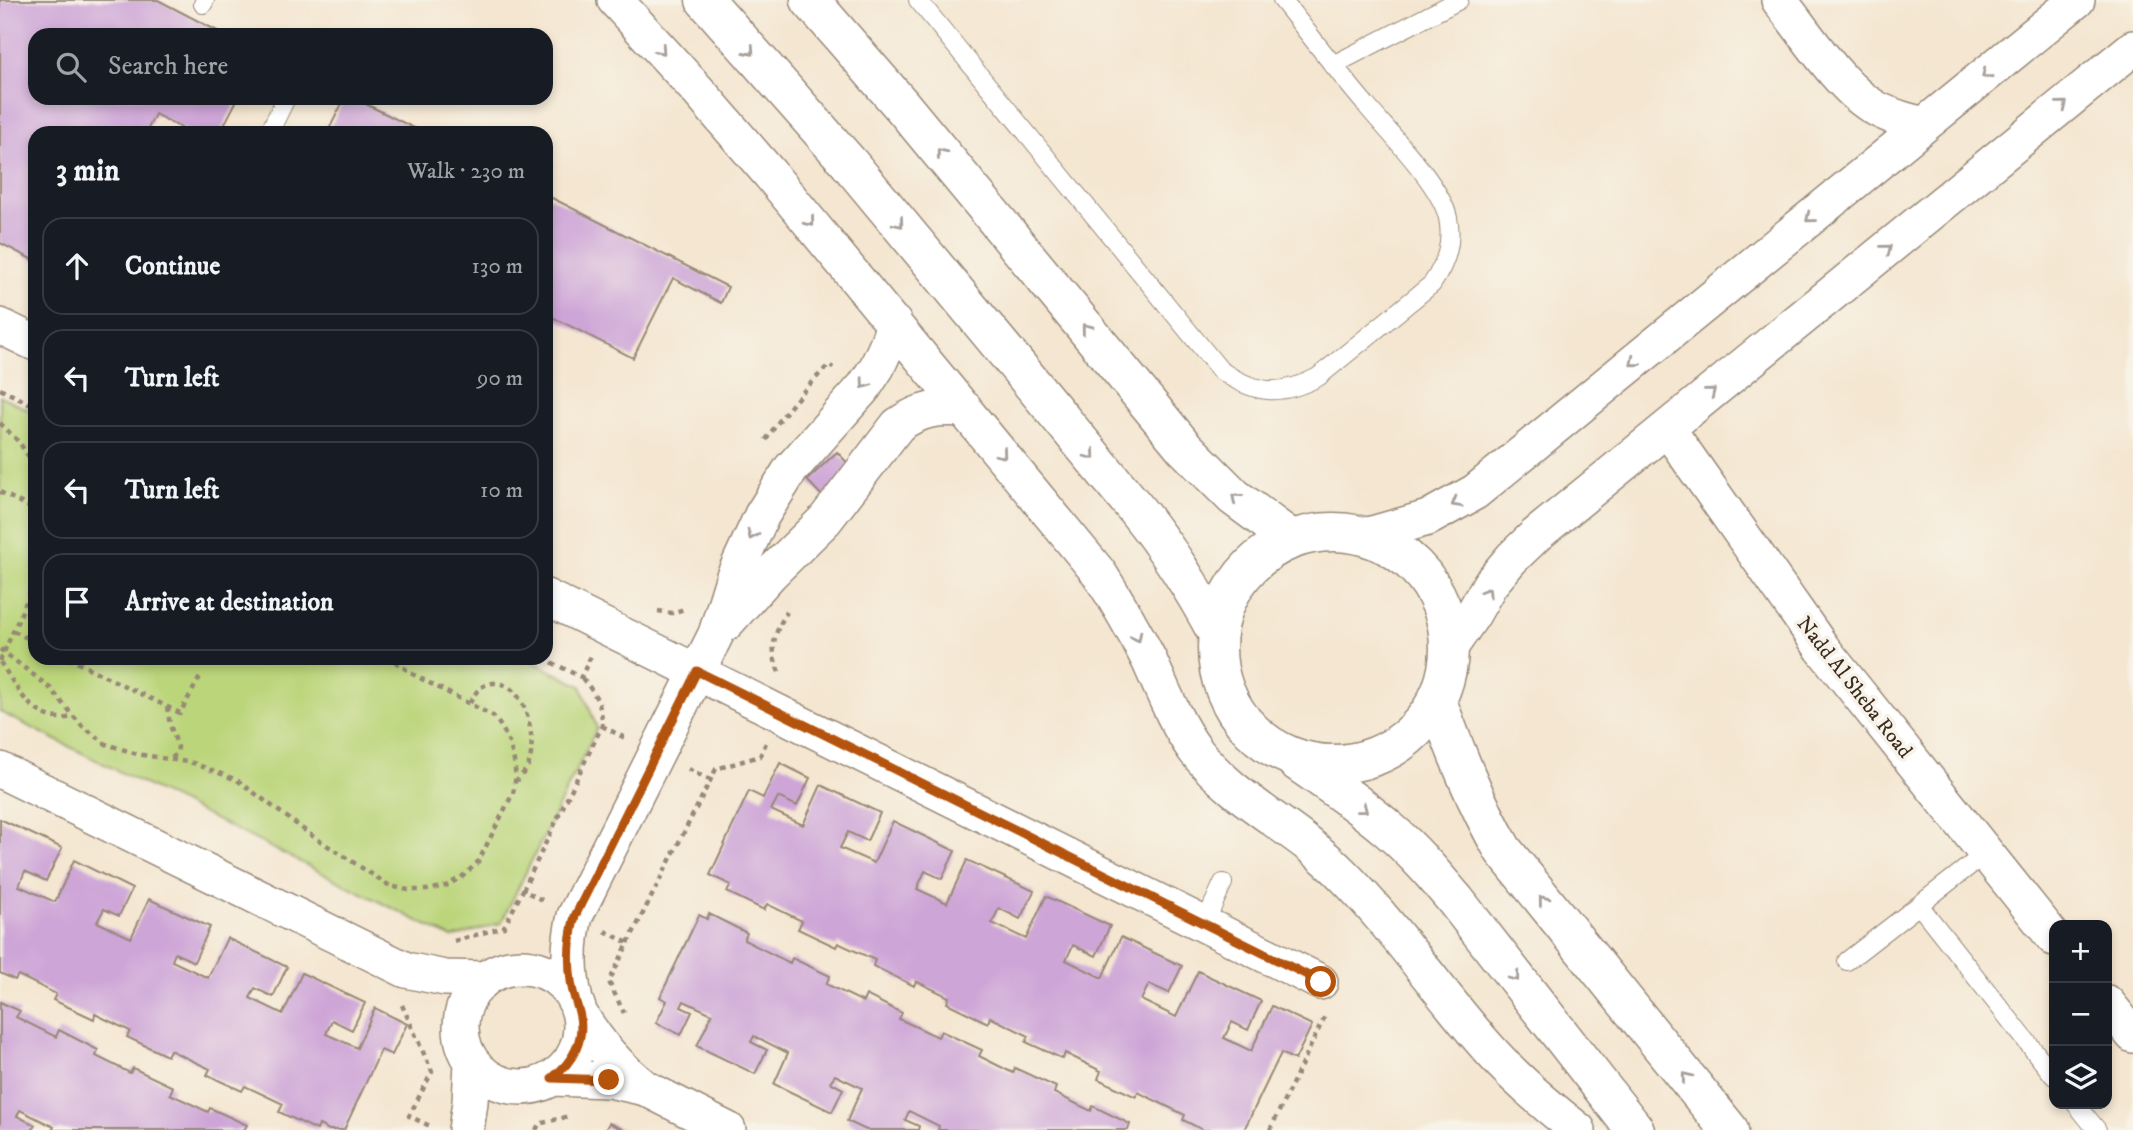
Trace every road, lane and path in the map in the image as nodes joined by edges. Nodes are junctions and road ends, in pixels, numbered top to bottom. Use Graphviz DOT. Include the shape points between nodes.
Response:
graph roads {
  1 [pos="615,0"];
  2 [pos="705,0"];
  3 [pos="810,0"];
  4 [pos="918,0"];
  5 [pos="1282,0"];
  6 [pos="1459,0"];
  7 [pos="1779,0"];
  8 [pos="2077,0"];
  9 [pos="2133,48"];
  10 [pos="1333,65"];
  11 [pos="283,105"];
  12 [pos="1923,125"];
  13 [pos="272,126"];
  14 [pos="894,323"];
  15 [pos="0,326"];
  16 [pos="28,340"];
  17 [pos="864,387"];
  18 [pos="0,389"];
  19 [pos="28,403"];
  20 [pos="965,409"];
  21 [pos="0,423"];
  22 [pos="1667,428"];
  23 [pos="762,448"];
  24 [pos="28,456"];
  25 [pos="0,492"];
  26 [pos="772,499"];
  27 [pos="28,506"];
  28 [pos="812,533"];
  29 [pos="1365,536"];
  30 [pos="1291,539"];
  31 [pos="28,598"];
  32 [pos="553,600"];
  33 [pos="692,605"];
  34 [pos="651,608"];
  35 [pos="605,626"];
  36 [pos="13,631"];
  37 [pos="1217,633"];
  38 [pos="716,634"];
  39 [pos="28,638"];
  40 [pos="1449,649"];
  41 [pos="2,650"];
  42 [pos="0,661"];
  43 [pos="553,663"];
  44 [pos="82,665"];
  45 [pos="400,665"];
  46 [pos="697,671"];
  47 [pos="200,677"];
  48 [pos="581,677"];
  49 [pos="1437,701"];
  50 [pos="470,703"];
  51 [pos="166,706"];
  52 [pos="74,717"];
  53 [pos="1287,755"];
  54 [pos="172,758"];
  55 [pos="0,770"];
  56 [pos="516,782"];
  57 [pos="1986,853"];
  58 [pos="1223,883"];
  59 [pos="523,890"];
  60 [pos="1919,905"];
  61 [pos="575,916"];
  62 [pos="1205,925"];
  63 [pos="2049,932"];
  64 [pos="1847,961"];
  65 [pos="406,970"];
  66 [pos="498,973"];
  67 [pos="1321,982"];
  68 [pos="577,1007"];
  69 [pos="2112,1009"];
  70 [pos="461,1019"];
  71 [pos="2133,1035"];
  72 [pos="472,1062"];
  73 [pos="2049,1070"];
  74 [pos="538,1083"];
  75 [pos="645,1088"];
  76 [pos="2080,1109"];
  77 [pos="466,1130"];
  78 [pos="475,1130"];
  79 [pos="728,1130"];
  80 [pos="1270,1130"];
  81 [pos="1578,1130"];
  82 [pos="1635,1130"];
  83 [pos="1729,1130"];
  84 [pos="2096,1130"];
  1 -- 14 [label="street, one-way" via="744,143"];
  2 -- 37 [label="main road, one-way" via="849,163 1136,509 1194,589"];
  30 -- 3 [label="main road, one-way" via="1234,497 1184,447"];
  4 -- 10 [label="lane" via="1220,370 1258,389 1299,387 1318,376 1432,284 1448,252 1448,216 1431,184"];
  5 -- 10 [label="lane"];
  6 -- 10 [label="lane"];
  7 -- 12 [label="street" via="1859,96 1885,113"];
  8 -- 12 [label="street, one-way"];
  22 -- 9 [label="street, one-way"];
  11 -- 13 [label="lane"];
  12 -- 29 [label="street, one-way" via="1475,492 1428,518"];
  14 -- 17 [label="street, one-way"];
  14 -- 20 [label="street"];
  15 -- 16 [label="street"];
  17 -- 23 [label="path" via="829,365 791,405"];
  17 -- 26 [label="street" via="801,456"];
  18 -- 19 [label="path"];
  20 -- 28 [label="street" via="929,409 898,425"];
  20 -- 81 [label="street, one-way" via="1099,573 1195,750 1248,803 1336,867 1489,1049"];
  21 -- 24 [label="path"];
  40 -- 22 [label="street, one-way" via="1512,558"];
  22 -- 57 [label="street, Nadd Al Sheba Road" via="1822,648"];
  25 -- 27 [label="path"];
  26 -- 28 [label="street"];
  26 -- 38 [label="street, one-way" via="742,556"];
  28 -- 38 [label="street"];
  29 -- 30 [label="main road" via="1328,532"];
  29 -- 40 [label="main road" via="1392,548 1416,567 1434,591 1445,619"];
  30 -- 37 [label="main road" via="1272,548 1241,576 1230,593"];
  31 -- 36 [label="path"];
  32 -- 35 [label="street"];
  33 -- 34 [label="path" via="672,613"];
  35 -- 46 [label="street"];
  35 -- 48 [label="path"];
  36 -- 39 [label="path"];
  36 -- 41 [label="path"];
  37 -- 53 [label="main road" via="1217,659 1232,706 1266,743"];
  38 -- 46 [label="street"];
  40 -- 49 [label="main road"];
  41 -- 42 [label="path"];
  41 -- 52 [label="path" via="49,687"];
  42 -- 52 [label="path" via="32,707 53,718"];
  43 -- 48 [label="path"];
  44 -- 51 [label="path"];
  45 -- 50 [label="path"];
  46 -- 61 [label="street"];
  46 -- 62 [label="street"];
  47 -- 51 [label="path" via="180,713"];
  48 -- 59 [label="path" via="597,698 601,726"];
  49 -- 53 [label="main road" via="1410,736 1373,758 1330,765"];
  83 -- 49 [label="main road, one-way" via="1503,850 1474,796"];
  50 -- 56 [label="path" via="501,725 516,768"];
  50 -- 56 [label="path" via="481,686 491,683 509,687 521,701 528,717 531,749 528,767"];
  51 -- 54 [label="path" via="178,747"];
  52 -- 54 [label="path" via="113,747"];
  53 -- 82 [label="main road, one-way" via="1390,830 1424,864"];
  54 -- 56 [label="path" via="237,780 364,870 390,886 408,890 446,886 478,862"];
  55 -- 65 [label="street"];
  57 -- 60 [label="lane"];
  57 -- 63 [label="street, Nadd Al Sheba Road"];
  58 -- 62 [label="lane"];
  60 -- 64 [label="lane"];
  60 -- 73 [label="lane"];
  61 -- 66 [label="street" via="538,948"];
  61 -- 68 [label="street" via="569,966"];
  62 -- 67 [label="street"];
  65 -- 66 [label="street" via="445,978"];
  65 -- 70 [label="street"];
  66 -- 68 [label="street" via="527,967 542,970 561,982"];
  66 -- 70 [label="street" via="469,996"];
  67 -- 80 [label="path" via="1339,989"];
  68 -- 74 [label="street" via="581,1028 576,1051 564,1069"];
  68 -- 75 [label="street" via="614,1062"];
  69 -- 71 [label="street"];
  70 -- 72 [label="street" via="461,1034"];
  72 -- 74 [label="street" via="509,1086"];
  72 -- 77 [label="street"];
  74 -- 75 [label="street" via="609,1080"];
  74 -- 78 [label="street"];
  75 -- 79 [label="street"];
  76 -- 84 [label="lane"];
}
